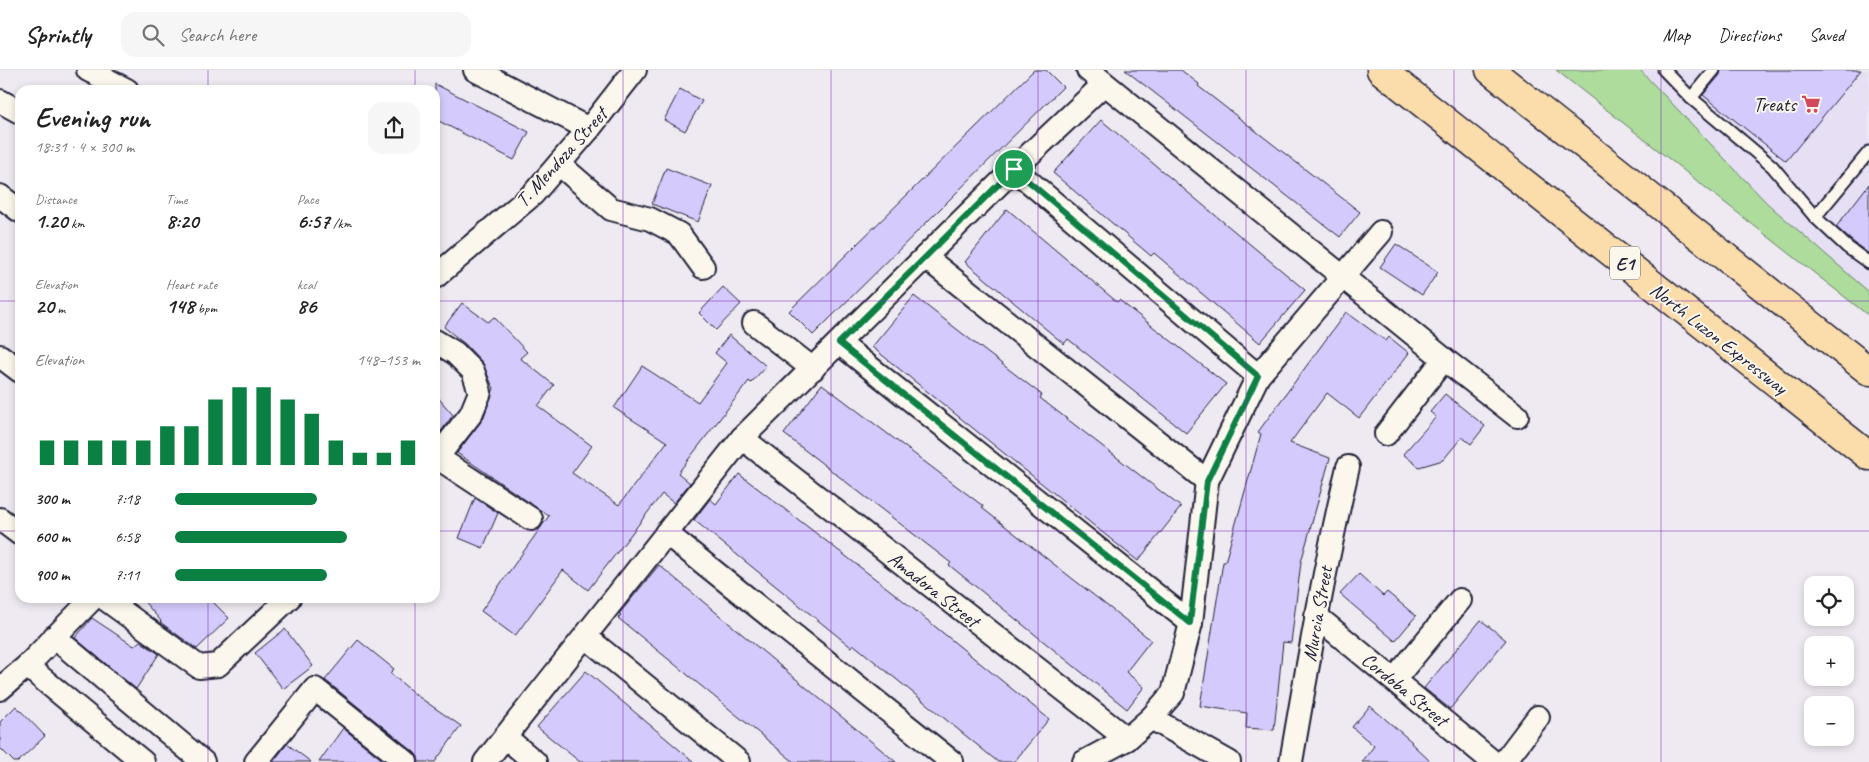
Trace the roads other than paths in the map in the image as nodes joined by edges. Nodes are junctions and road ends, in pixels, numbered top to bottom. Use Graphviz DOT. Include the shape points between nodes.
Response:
graph roads {
  1 [pos="88,70"];
  2 [pos="475,70"];
  3 [pos="635,70"];
  4 [pos="1381,70"];
  5 [pos="1490,70"];
  6 [pos="1664,70"];
  7 [pos="1714,70"];
  8 [pos="1096,77"];
  9 [pos="117,85"];
  10 [pos="1691,98"];
  11 [pos="0,102"];
  12 [pos="15,110"];
  13 [pos="589,129"];
  14 [pos="1869,152"];
  15 [pos="559,164"];
  16 [pos="1014,169"];
  17 [pos="0,196"];
  18 [pos="15,207"];
  19 [pos="1815,217"];
  20 [pos="1381,232"];
  21 [pos="925,257"];
  22 [pos="1869,263"];
  23 [pos="703,267"];
  24 [pos="440,268"];
  25 [pos="1342,276"];
  26 [pos="754,323"];
  27 [pos="839,343"];
  28 [pos="440,344"];
  29 [pos="0,356"];
  30 [pos="1444,359"];
  31 [pos="15,367"];
  32 [pos="813,369"];
  33 [pos="1869,371"];
  34 [pos="1258,376"];
  35 [pos="1517,416"];
  36 [pos="1386,434"];
  37 [pos="742,438"];
  38 [pos="440,455"];
  39 [pos="1869,456"];
  40 [pos="440,461"];
  41 [pos="1348,467"];
  42 [pos="1207,481"];
  43 [pos="0,519"];
  44 [pos="531,519"];
  45 [pos="15,530"];
  46 [pos="666,533"];
  47 [pos="1460,600"];
  48 [pos="88,603"];
  49 [pos="111,603"];
  50 [pos="284,603"];
  51 [pos="1316,616"];
  52 [pos="1190,623"];
  53 [pos="54,637"];
  54 [pos="586,637"];
  55 [pos="27,666"];
  56 [pos="1394,680"];
  57 [pos="0,689"];
  58 [pos="1538,716"];
  59 [pos="1151,718"];
  60 [pos="505,737"];
  61 [pos="1126,739"];
  62 [pos="143,762"];
  63 [pos="203,762"];
  64 [pos="256,762"];
  65 [pos="406,762"];
  66 [pos="485,762"];
  67 [pos="535,762"];
  68 [pos="738,762"];
  69 [pos="952,762"];
  70 [pos="1084,762"];
  71 [pos="1229,762"];
  72 [pos="1291,762"];
  73 [pos="1494,762"];
  74 [pos="1504,762"];
  1 -- 9 [label="street"];
  2 -- 13 [label="street"];
  3 -- 13 [label="street, T. Mendoza Street"];
  4 -- 39 [label="highway, North Luzon Expressway / E1"];
  5 -- 33 [label="highway"];
  6 -- 10 [label="lane"];
  7 -- 10 [label="lane"];
  8 -- 16 [label="street"];
  8 -- 25 [label="street"];
  10 -- 19 [label="lane" via="1772,166"];
  11 -- 12 [label="street"];
  13 -- 15 [label="street, T. Mendoza Street"];
  14 -- 19 [label="lane"];
  15 -- 23 [label="street" via="611,210 650,219 679,234"];
  15 -- 24 [label="street, T. Mendoza Street" via="533,194"];
  16 -- 21 [label="street"];
  16 -- 34 [label="street"];
  17 -- 18 [label="street"];
  19 -- 22 [label="lane" via="1846,247"];
  20 -- 25 [label="street"];
  21 -- 27 [label="street"];
  21 -- 42 [label="street"];
  25 -- 30 [label="street"];
  25 -- 34 [label="street"];
  26 -- 32 [label="street"];
  27 -- 32 [label="street"];
  27 -- 52 [label="street"];
  28 -- 38 [label="street" via="455,353 473,371 480,392 471,414"];
  29 -- 31 [label="street"];
  30 -- 35 [label="street"];
  30 -- 36 [label="street"];
  32 -- 37 [label="street"];
  34 -- 42 [label="street"];
  37 -- 46 [label="street"];
  37 -- 61 [label="street, Amadora Street"];
  40 -- 44 [label="street"];
  41 -- 51 [label="street, Murcia Street"];
  42 -- 52 [label="street"];
  43 -- 45 [label="street"];
  46 -- 54 [label="street"];
  46 -- 69 [label="street"];
  47 -- 56 [label="street"];
  48 -- 53 [label="street"];
  49 -- 50 [label="street" via="199,667 218,665"];
  51 -- 56 [label="street, Cordoba Street"];
  51 -- 72 [label="street, Murcia Street"];
  52 -- 59 [label="street" via="1173,693"];
  53 -- 55 [label="street"];
  53 -- 63 [label="street"];
  54 -- 60 [label="street"];
  54 -- 68 [label="street"];
  55 -- 57 [label="street"];
  55 -- 62 [label="street"];
  56 -- 73 [label="street, Cordoba Street"];
  58 -- 74 [label="street"];
  59 -- 61 [label="street"];
  59 -- 71 [label="street"];
  60 -- 66 [label="street"];
  60 -- 67 [label="street"];
  61 -- 70 [label="street"];
  64 -- 65 [label="street" via="315,689"];
}
